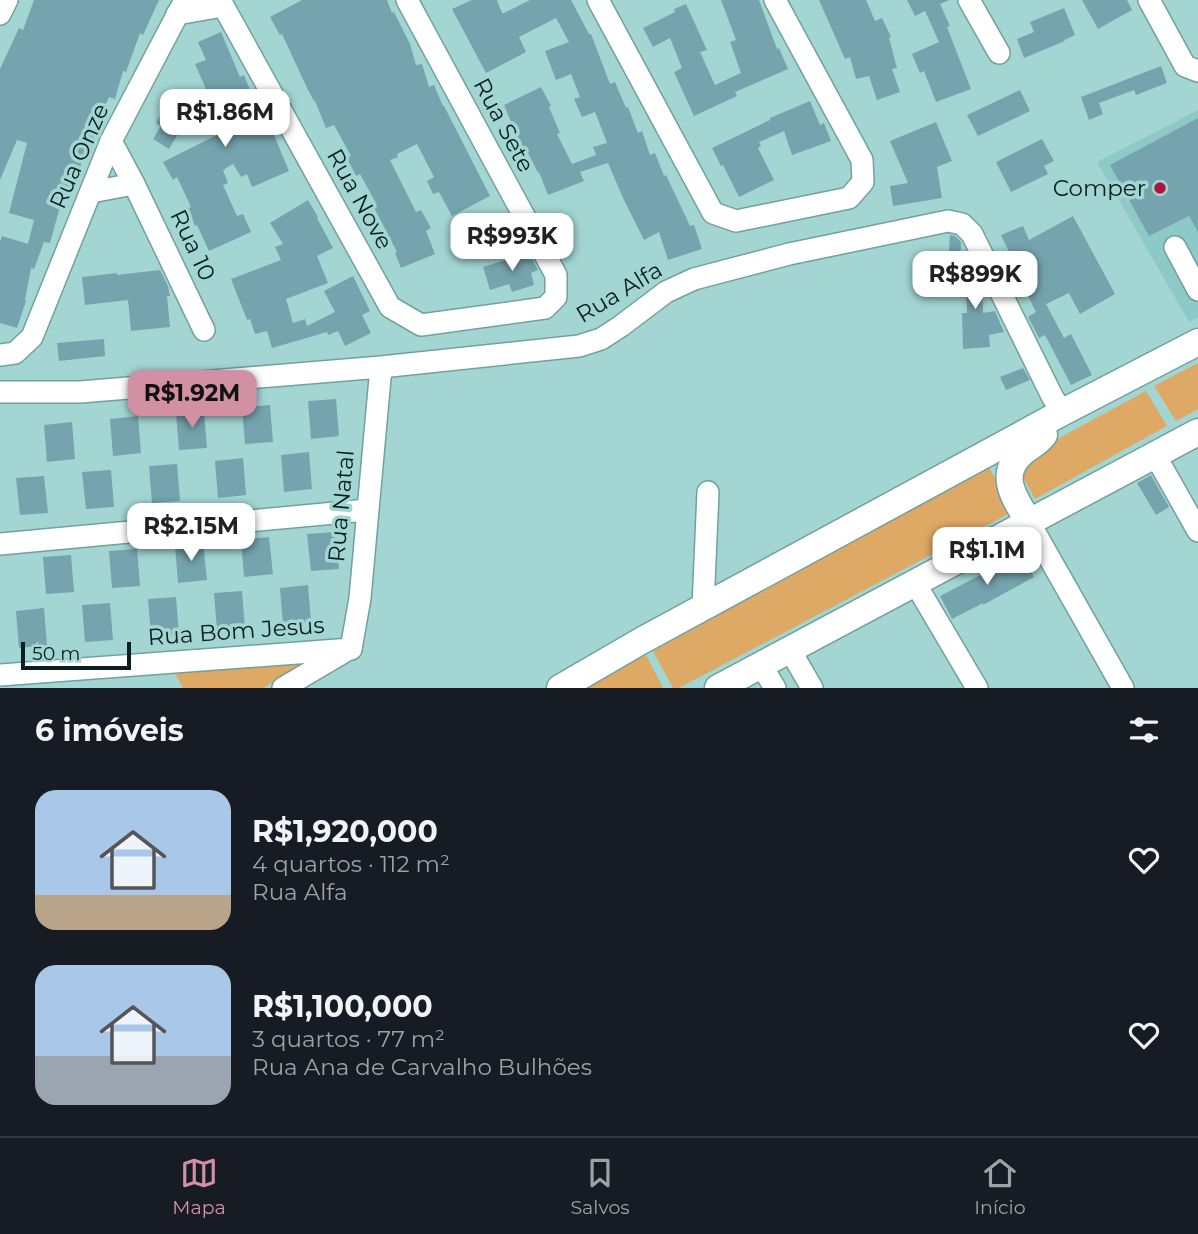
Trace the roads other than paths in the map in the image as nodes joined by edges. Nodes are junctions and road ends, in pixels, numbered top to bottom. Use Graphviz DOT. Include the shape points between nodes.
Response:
graph roads {
  1 [pos="7,0"];
  2 [pos="407,0"];
  3 [pos="598,0"];
  4 [pos="775,0"];
  5 [pos="969,0"];
  6 [pos="1149,0"];
  7 [pos="221,3"];
  8 [pos="181,7"];
  9 [pos="0,14"];
  10 [pos="999,52"];
  11 [pos="1198,71"];
  12 [pos="111,141"];
  13 [pos="134,184"];
  14 [pos="91,192"];
  15 [pos="1175,247"];
  16 [pos="1198,290"];
  17 [pos="390,307"];
  18 [pos="204,330"];
  19 [pos="1198,342"];
  20 [pos="0,355"];
  21 [pos="381,367"];
  22 [pos="0,392"];
  23 [pos="1063,412"];
  24 [pos="1198,432"];
  25 [pos="1155,455"];
  26 [pos="708,492"];
  27 [pos="367,510"];
  28 [pos="1029,522"];
  29 [pos="1198,531"];
  30 [pos="0,544"];
  31 [pos="915,583"];
  32 [pos="703,607"];
  33 [pos="351,649"];
  34 [pos="790,650"];
  35 [pos="761,665"];
  36 [pos="0,675"];
  37 [pos="56,679"];
  38 [pos="283,688"];
  39 [pos="560,688"];
  40 [pos="718,688"];
  41 [pos="775,688"];
  42 [pos="812,688"];
  43 [pos="977,688"];
  44 [pos="1123,688"];
  1 -- 9 [label="street"];
  2 -- 17 [label="street, Rua Sete" via="556,275 556,296 545,308 421,325"];
  3 -- 4 [label="street" via="713,213 736,220 849,198 863,181 862,160"];
  5 -- 10 [label="street"];
  6 -- 11 [label="street" via="1185,66"];
  7 -- 8 [label="street, Rua Nove"];
  7 -- 17 [label="street, Rua Nove"];
  8 -- 12 [label="street, Rua Onze"];
  12 -- 13 [label="street, Rua 10"];
  12 -- 14 [label="street, Rua Onze"];
  13 -- 14 [label="street"];
  13 -- 18 [label="street, Rua 10"];
  14 -- 20 [label="street, Rua Onze" via="32,337 15,353"];
  15 -- 16 [label="street"];
  19 -- 23 [label="main road"];
  21 -- 22 [label="street, Rua Alfa" via="80,392"];
  21 -- 23 [label="street, Rua Alfa" via="579,346 601,339 666,292 694,279 948,221 962,224 972,234"];
  21 -- 27 [label="street, Rua Natal"];
  23 -- 28 [label="main road" via="1011,466 1014,497"];
  23 -- 32 [label="main road"];
  24 -- 25 [label="main road"];
  25 -- 28 [label="main road"];
  25 -- 29 [label="street"];
  26 -- 32 [label="street"];
  27 -- 30 [label="street"];
  27 -- 33 [label="street, Rua Natal"];
  28 -- 31 [label="main road"];
  28 -- 44 [label="street"];
  31 -- 34 [label="main road"];
  31 -- 43 [label="street"];
  32 -- 39 [label="main road"];
  33 -- 37 [label="street, Rua Bom Jesus"];
  33 -- 38 [label="street"];
  34 -- 35 [label="main road"];
  34 -- 42 [label="street"];
  35 -- 40 [label="main road"];
  35 -- 41 [label="street"];
  36 -- 37 [label="street, Rua Bom Jesus"];
}
